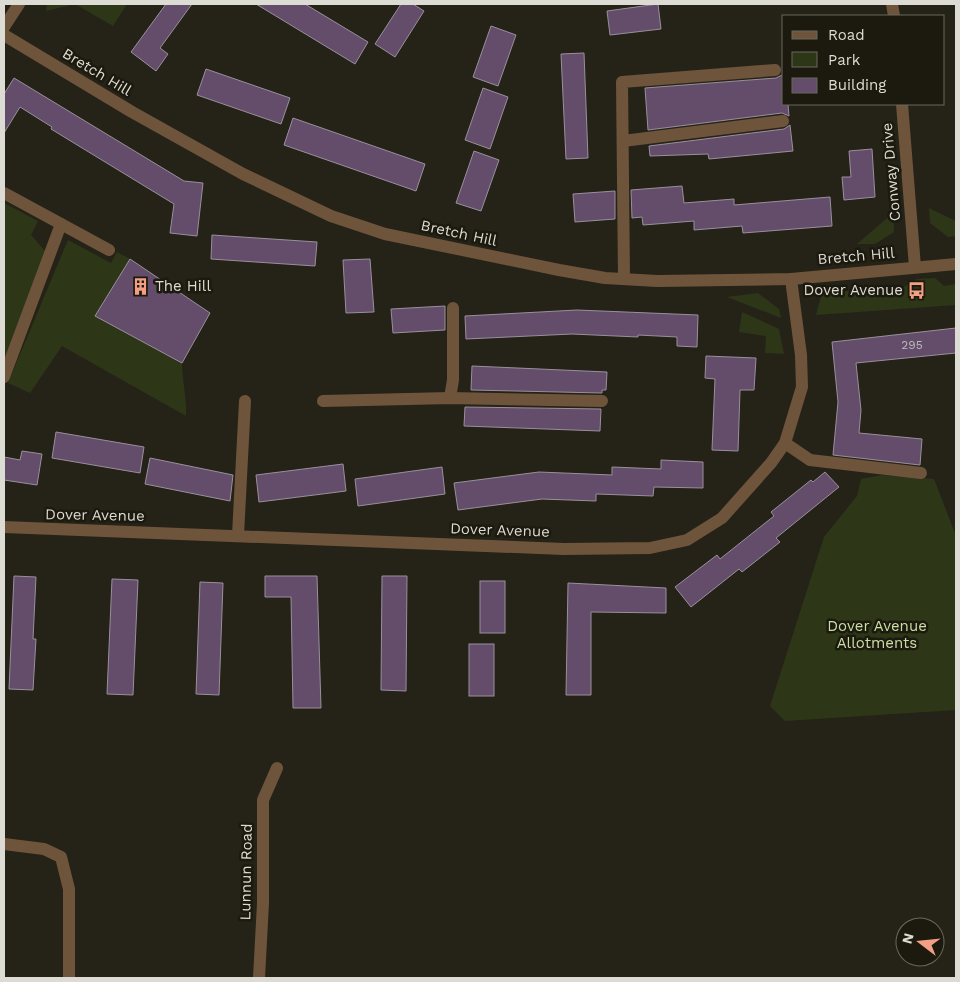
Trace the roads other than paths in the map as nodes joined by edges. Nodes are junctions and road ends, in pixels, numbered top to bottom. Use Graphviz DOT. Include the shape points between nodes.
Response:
graph roads {
  1 [pos="18,4"];
  2 [pos="4,27"];
  3 [pos="4,36"];
  4 [pos="774,70"];
  5 [pos="902,105"];
  6 [pos="783,122"];
  7 [pos="623,141"];
  8 [pos="4,193"];
  9 [pos="61,224"];
  10 [pos="109,250"];
  11 [pos="956,264"];
  12 [pos="915,267"];
  13 [pos="624,278"];
  14 [pos="792,279"];
  15 [pos="454,308"];
  16 [pos="4,377"];
  17 [pos="450,398"];
  18 [pos="245,401"];
  19 [pos="323,401"];
  20 [pos="602,401"];
  21 [pos="785,443"];
  22 [pos="921,473"];
  23 [pos="4,527"];
  24 [pos="238,535"];
  25 [pos="277,768"];
  26 [pos="4,844"];
  27 [pos="69,978"];
  28 [pos="259,978"];
  1 -- 2 [label="street"];
  3 -- 13 [label="street, Bretch Hill" via="193,147 331,216 385,234 430,244 559,270"];
  4 -- 7 [label="street" via="622,82"];
  5 -- 12 [label="street, Conway Drive"];
  6 -- 7 [label="street"];
  7 -- 13 [label="street"];
  8 -- 9 [label="street"];
  9 -- 10 [label="street"];
  9 -- 16 [label="street"];
  11 -- 12 [label="street, Bretch Hill"];
  12 -- 14 [label="street, Bretch Hill"];
  13 -- 14 [label="street, Bretch Hill" via="657,281"];
  14 -- 21 [label="street, Dover Avenue" via="802,387"];
  15 -- 17 [label="street"];
  17 -- 19 [label="street"];
  17 -- 20 [label="street"];
  18 -- 24 [label="street"];
  21 -- 22 [label="street" via="810,460"];
  21 -- 24 [label="street, Dover Avenue" via="722,518 687,540 650,548 556,548"];
  23 -- 24 [label="street, Dover Avenue"];
  25 -- 28 [label="street, Lunnun Road" via="263,800"];
  26 -- 27 [label="street" via="44,849 61,857 69,890"];
}
